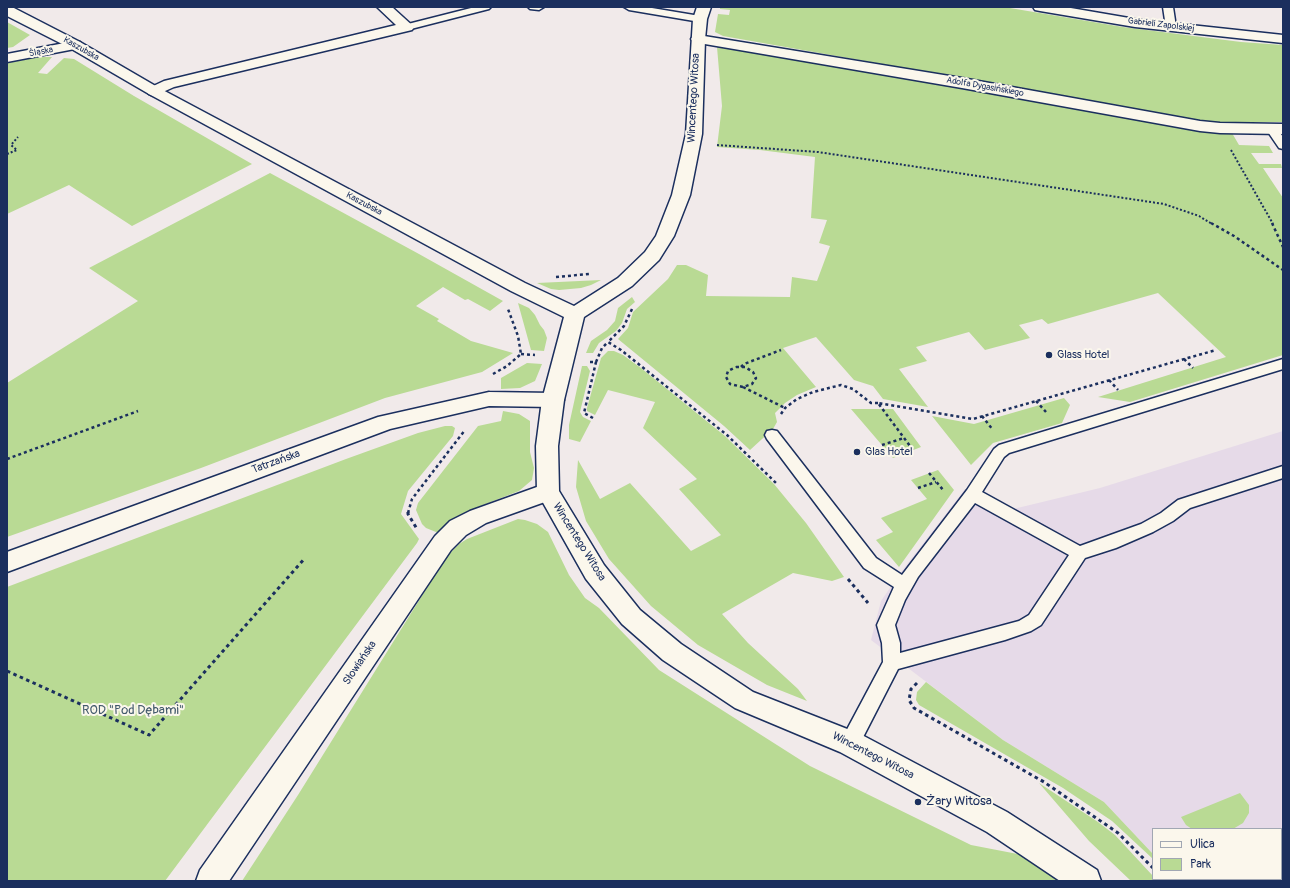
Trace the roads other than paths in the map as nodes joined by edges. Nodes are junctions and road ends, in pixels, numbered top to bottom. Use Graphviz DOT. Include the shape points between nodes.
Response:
graph roads {
  1 [pos="384,7"];
  2 [pos="486,7"];
  3 [pos="533,7"];
  4 [pos="539,7"];
  5 [pos="629,7"];
  6 [pos="1040,7"];
  7 [pos="1168,7"];
  8 [pos="7,10"];
  9 [pos="702,13"];
  10 [pos="407,27"];
  11 [pos="1171,27"];
  12 [pos="698,39"];
  13 [pos="1283,39"];
  14 [pos="75,45"];
  15 [pos="7,58"];
  16 [pos="154,91"];
  17 [pos="1278,129"];
  18 [pos="1283,146"];
  19 [pos="575,314"];
  20 [pos="1283,364"];
  21 [pos="553,400"];
  22 [pos="772,435"];
  23 [pos="1283,472"];
  24 [pos="548,492"];
  25 [pos="973,494"];
  26 [pos="1079,553"];
  27 [pos="7,562"];
  28 [pos="904,585"];
  29 [pos="892,663"];
  30 [pos="850,743"];
  31 [pos="211,881"];
  32 [pos="1086,881"];
  1 -- 10 [label="street"];
  2 -- 10 [label="lane"];
  3 -- 4 [label="lane"];
  5 -- 9 [label="lane"];
  6 -- 11 [label="street, Gabrieli Zapolskiej"];
  7 -- 11 [label="lane"];
  8 -- 14 [label="street, Kaszubska"];
  9 -- 12 [label="street, Wincentego Witosa"];
  10 -- 16 [label="street" via="170,84"];
  11 -- 13 [label="street, Gabrieli Zapolskiej"];
  12 -- 17 [label="street, Adolfa Dygasińskiego" via="1200,126"];
  12 -- 19 [label="street, Wincentego Witosa" via="694,134 681,195 666,236 652,256 625,282"];
  14 -- 15 [label="street, Śląska"];
  14 -- 16 [label="street, Kaszubska"];
  16 -- 19 [label="street, Kaszubska" via="518,287"];
  17 -- 18 [label="lane, Adolfa Dygasińskiego"];
  19 -- 21 [label="street, Wincentego Witosa"];
  20 -- 25 [label="lane" via="1004,449 995,457"];
  21 -- 24 [label="street, Wincentego Witosa" via="547,446"];
  21 -- 27 [label="street, Tatrzańska" via="489,399 386,422"];
  22 -- 28 [label="lane" via="870,564"];
  23 -- 26 [label="lane" via="1184,504 1147,528"];
  24 -- 30 [label="street, Wincentego Witosa" via="595,572 631,617 672,652 744,700"];
  24 -- 31 [label="street, Słowiańska" via="478,517 458,528 443,543"];
  25 -- 26 [label="lane"];
  25 -- 28 [label="lane"];
  26 -- 29 [label="lane" via="1035,620 1025,626"];
  28 -- 29 [label="lane" via="886,625 891,643"];
  29 -- 30 [label="lane"];
  30 -- 32 [label="street, Wincentego Witosa" via="997,822"];
}
